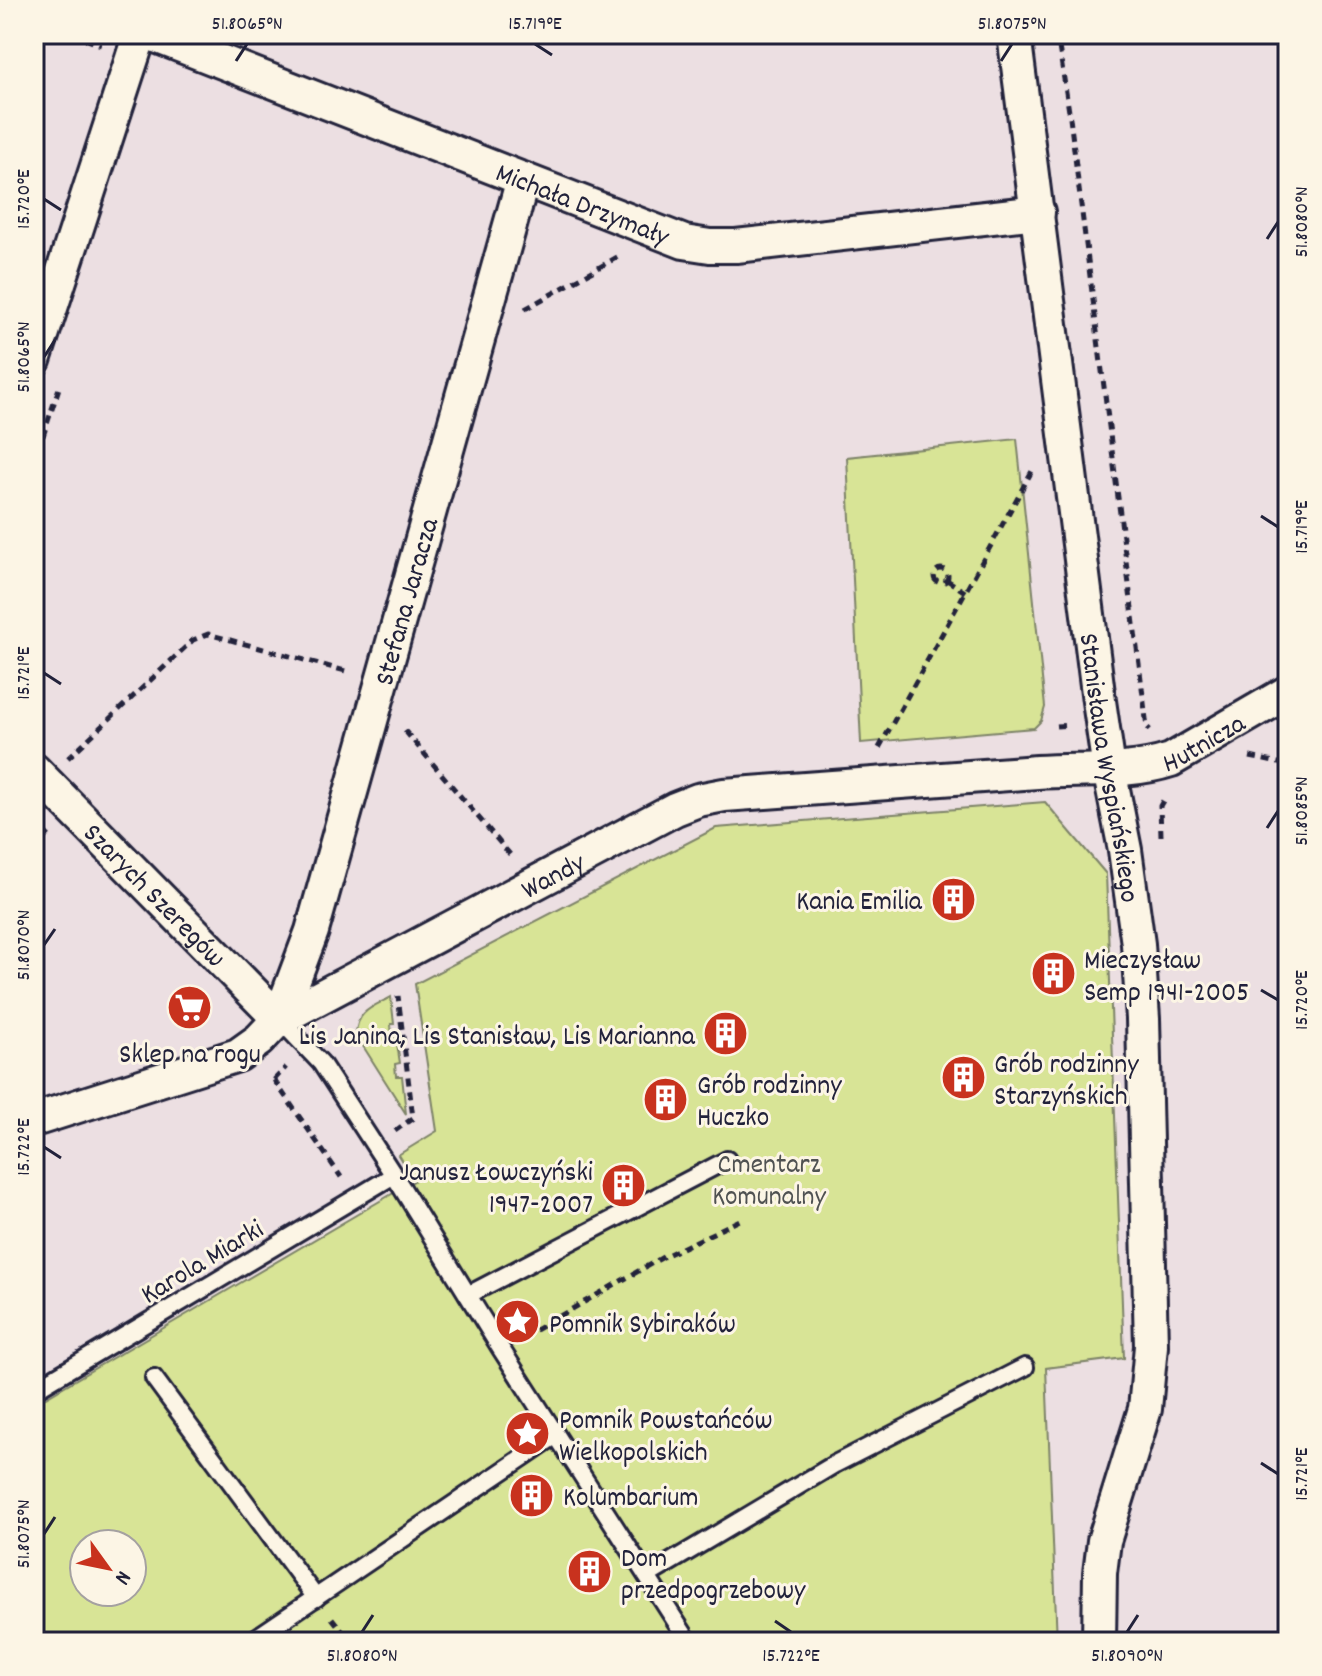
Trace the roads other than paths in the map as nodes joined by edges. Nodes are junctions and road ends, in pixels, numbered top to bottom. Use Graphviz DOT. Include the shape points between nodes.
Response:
graph roads {
  1 [pos="140,34"];
  2 [pos="151,34"];
  3 [pos="1014,34"];
  4 [pos="523,179"];
  5 [pos="1038,212"];
  6 [pos="39,327"];
  7 [pos="34,360"];
  8 [pos="1288,692"];
  9 [pos="49,766"];
  10 [pos="1109,769"];
  11 [pos="279,1019"];
  12 [pos="34,1120"];
  13 [pos="727,1160"];
  14 [pos="394,1175"];
  15 [pos="468,1295"];
  16 [pos="1025,1367"];
  17 [pos="154,1378"];
  18 [pos="34,1390"];
  19 [pos="556,1435"];
  20 [pos="647,1576"];
  21 [pos="316,1598"];
  22 [pos="250,1642"];
  23 [pos="689,1642"];
  24 [pos="1099,1642"];
  1 -- 6 [label="street"];
  2 -- 4 [label="street, Michała Drzymały"];
  3 -- 5 [label="street, Stanisława Wyspiańskiego"];
  4 -- 5 [label="street, Michała Drzymały" via="684,242 710,246"];
  4 -- 11 [label="street, Stefana Jaracza" via="312,931"];
  5 -- 10 [label="street, Stanisława Wyspiańskiego"];
  6 -- 7 [label="street"];
  8 -- 10 [label="street, Hutnicza" via="1171,760"];
  9 -- 11 [label="street, Szarych Szeregów"];
  10 -- 11 [label="street, Wandy" via="698,800"];
  10 -- 24 [label="street, Stanisława Wyspiańskiego" via="1139,959 1151,1346 1145,1409 1104,1541"];
  11 -- 12 [label="street, Wandy" via="238,1055"];
  11 -- 14 [label="lane" via="321,1063"];
  13 -- 15 [label="lane"];
  14 -- 15 [label="lane"];
  14 -- 18 [label="lane, Karola Miarki"];
  15 -- 19 [label="lane"];
  16 -- 20 [label="lane" via="835,1464"];
  17 -- 21 [label="lane"];
  19 -- 20 [label="lane"];
  19 -- 21 [label="lane"];
  20 -- 23 [label="lane"];
  21 -- 22 [label="lane"];
}
